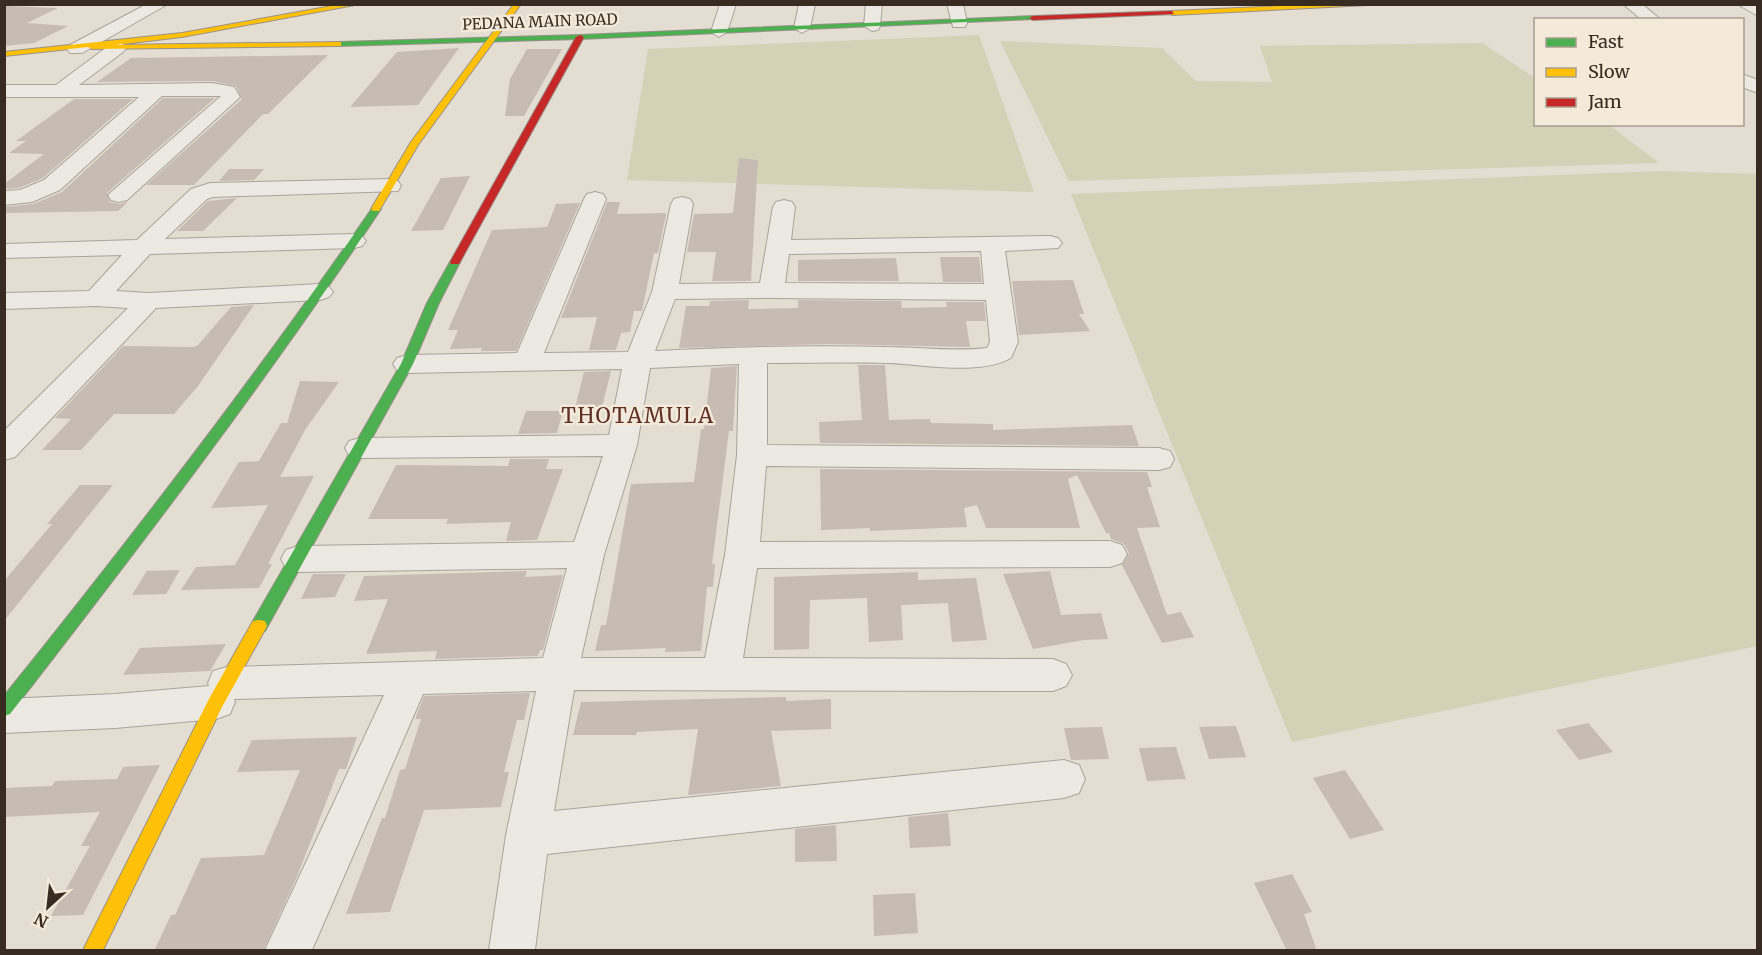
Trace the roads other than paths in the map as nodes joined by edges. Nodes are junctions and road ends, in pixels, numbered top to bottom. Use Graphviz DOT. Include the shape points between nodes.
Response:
graph roads {
  1 [pos="160,4"];
  2 [pos="357,4"];
  3 [pos="518,4"];
  4 [pos="728,4"];
  5 [pos="807,4"];
  6 [pos="874,4"];
  7 [pos="955,4"];
  8 [pos="1384,4"];
  9 [pos="1631,4"];
  10 [pos="1745,4"];
  11 [pos="1364,5"];
  12 [pos="1271,7"];
  13 [pos="1132,10"];
  14 [pos="1758,11"];
  15 [pos="1650,18"];
  16 [pos="960,23"];
  17 [pos="872,26"];
  18 [pos="802,28"];
  19 [pos="719,32"];
  20 [pos="580,37"];
  21 [pos="491,40"];
  22 [pos="84,48"];
  23 [pos="117,48"];
  24 [pos="4,54"];
  25 [pos="1744,80"];
  26 [pos="1758,88"];
  27 [pos="4,91"];
  28 [pos="60,91"];
  29 [pos="157,91"];
  30 [pos="390,186"];
  31 [pos="119,195"];
  32 [pos="4,198"];
  33 [pos="595,198"];
  34 [pos="682,204"];
  35 [pos="784,207"];
  36 [pos="354,242"];
  37 [pos="1050,243"];
  38 [pos="992,244"];
  39 [pos="143,247"];
  40 [pos="778,247"];
  41 [pos="15,251"];
  42 [pos="4,268"];
  43 [pos="771,290"];
  44 [pos="320,292"];
  45 [pos="665,292"];
  46 [pos="998,292"];
  47 [pos="96,298"];
  48 [pos="4,301"];
  49 [pos="148,301"];
  50 [pos="753,355"];
  51 [pos="638,360"];
  52 [pos="527,362"];
  53 [pos="406,363"];
  54 [pos="621,445"];
  55 [pos="360,448"];
  56 [pos="4,450"];
  57 [pos="752,455"];
  58 [pos="1159,459"];
  59 [pos="1110,554"];
  60 [pos="587,555"];
  61 [pos="742,555"];
  62 [pos="298,559"];
  63 [pos="558,674"];
  64 [pos="721,674"];
  65 [pos="1053,675"];
  66 [pos="411,678"];
  67 [pos="222,692"];
  68 [pos="4,709"];
  69 [pos="4,716"];
  70 [pos="1064,779"];
  71 [pos="528,835"];
  72 [pos="93,951"];
  73 [pos="288,951"];
  74 [pos="512,951"];
  1 -- 22 [label="street"];
  2 -- 22 [label="main road" via="255,25"];
  3 -- 21 [label="main road"];
  4 -- 19 [label="street"];
  5 -- 18 [label="street"];
  6 -- 17 [label="street"];
  7 -- 16 [label="street"];
  8 -- 11 [label="main road, PEDANA MAIN ROAD"];
  9 -- 15 [label="street"];
  10 -- 14 [label="street"];
  11 -- 12 [label="main road, PEDANA MAIN ROAD"];
  12 -- 13 [label="main road, PEDANA MAIN ROAD"];
  13 -- 16 [label="main road, PEDANA MAIN ROAD"];
  16 -- 17 [label="main road, PEDANA MAIN ROAD"];
  17 -- 18 [label="main road, PEDANA MAIN ROAD"];
  18 -- 19 [label="main road, PEDANA MAIN ROAD"];
  19 -- 20 [label="main road, PEDANA MAIN ROAD"];
  20 -- 21 [label="main road, PEDANA MAIN ROAD"];
  20 -- 53 [label="main road" via="433,303"];
  21 -- 23 [label="main road, PEDANA MAIN ROAD"];
  21 -- 30 [label="main road" via="420,135"];
  22 -- 23 [label="main road, PEDANA MAIN ROAD"];
  22 -- 24 [label="main road"];
  23 -- 28 [label="street"];
  25 -- 26 [label="street"];
  27 -- 28 [label="street"];
  28 -- 29 [label="street"];
  29 -- 31 [label="street" via="212,89 227,92 231,97"];
  29 -- 32 [label="street" via="52,185 24,197"];
  30 -- 36 [label="main road"];
  30 -- 39 [label="street" via="210,190 200,194"];
  33 -- 52 [label="street"];
  34 -- 45 [label="street"];
  35 -- 40 [label="street"];
  36 -- 39 [label="street"];
  36 -- 44 [label="main road"];
  37 -- 38 [label="street"];
  38 -- 40 [label="street"];
  38 -- 46 [label="street"];
  39 -- 41 [label="street"];
  39 -- 47 [label="street"];
  40 -- 43 [label="street"];
  41 -- 42 [label="street"];
  43 -- 45 [label="street"];
  43 -- 46 [label="street"];
  44 -- 49 [label="street"];
  44 -- 68 [label="main road"];
  45 -- 51 [label="street"];
  46 -- 50 [label="street" via="1004,342 1001,352 994,356 967,359"];
  47 -- 48 [label="street"];
  47 -- 49 [label="street"];
  49 -- 56 [label="street"];
  50 -- 51 [label="street"];
  50 -- 57 [label="street"];
  51 -- 52 [label="street"];
  51 -- 54 [label="street"];
  52 -- 53 [label="street"];
  53 -- 55 [label="main road"];
  54 -- 55 [label="street"];
  54 -- 60 [label="street"];
  55 -- 62 [label="main road"];
  57 -- 58 [label="street"];
  57 -- 61 [label="street"];
  59 -- 61 [label="street"];
  60 -- 62 [label="street"];
  60 -- 63 [label="street"];
  61 -- 64 [label="street"];
  62 -- 67 [label="main road"];
  63 -- 64 [label="street"];
  63 -- 66 [label="street"];
  63 -- 71 [label="street"];
  64 -- 65 [label="street"];
  66 -- 67 [label="street"];
  66 -- 73 [label="street"];
  67 -- 69 [label="street" via="115,711"];
  67 -- 72 [label="main road"];
  70 -- 71 [label="street"];
  71 -- 74 [label="street"];
}
